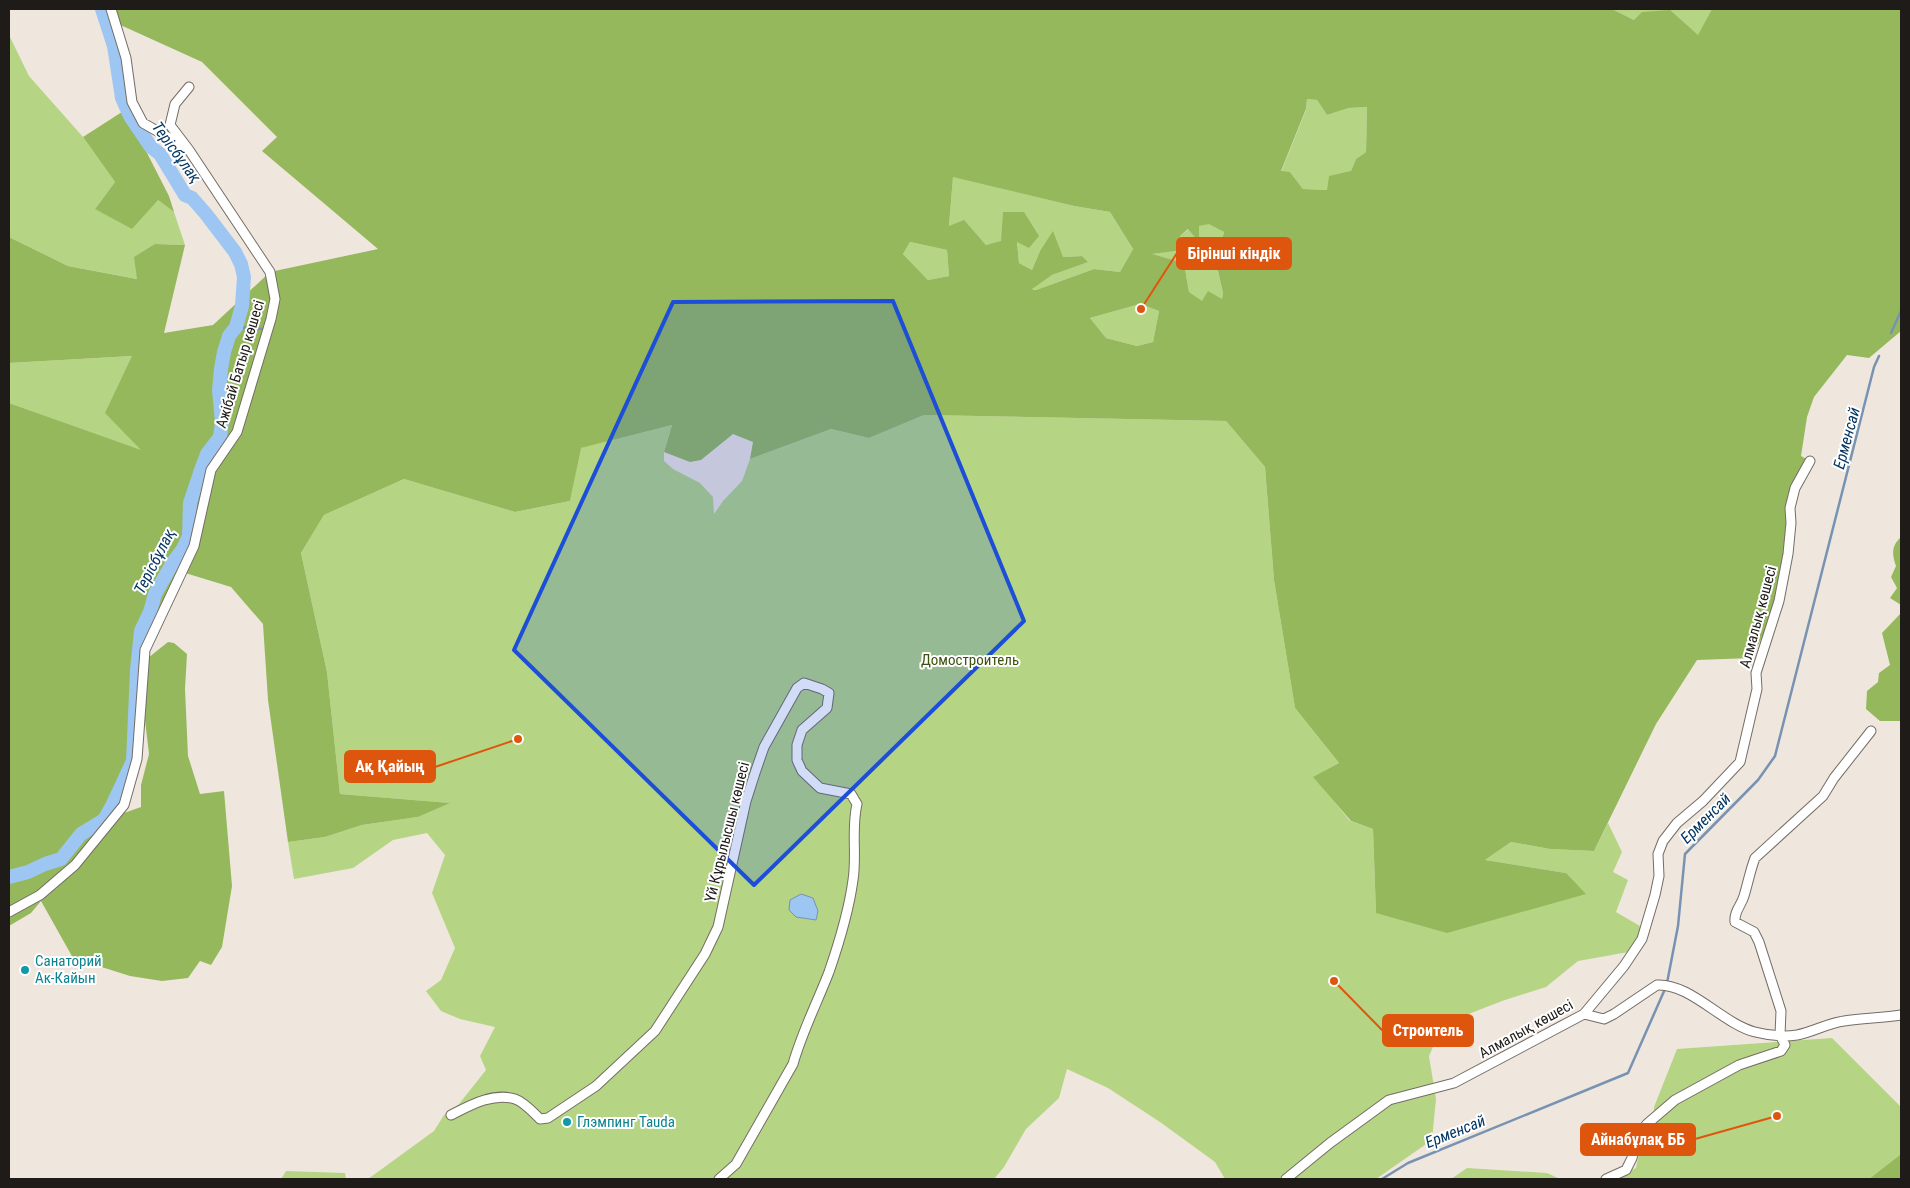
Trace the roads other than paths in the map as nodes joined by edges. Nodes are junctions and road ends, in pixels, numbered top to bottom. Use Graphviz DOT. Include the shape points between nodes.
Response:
graph roads {
  1 [pos="112,9"];
  2 [pos="189,87"];
  3 [pos="189,150"];
  4 [pos="1810,461"];
  5 [pos="1871,731"];
  6 [pos="9,912"];
  7 [pos="1584,1014"];
  8 [pos="1901,1015"];
  9 [pos="1780,1035"];
  10 [pos="451,1115"];
  11 [pos="719,1179"];
  12 [pos="1286,1179"];
  13 [pos="1606,1179"];
  1 -- 3 [label="street" via="126,58 132,102 139,116 143,123"];
  2 -- 3 [label="street, Ажібай Батыр көшесі" via="175,104 170,125"];
  3 -- 6 [label="street, Ажібай Батыр көшесі" via="270,272 275,299 271,319 237,432 211,470 194,546 146,650 137,759 124,805 75,865 40,895"];
  4 -- 7 [label="street, Алмалық көшесі" via="1795,488 1790,508 1788,554 1779,601 1756,673 1757,689 1740,762 1663,841 1658,854 1655,895 1642,939"];
  5 -- 9 [label="street" via="1823,796 1755,858 1744,897 1734,915 1735,922 1754,932 1759,942 1780,1011"];
  7 -- 9 [label="street" via="1604,1019 1660,984 1702,1001 1731,1023 1755,1032"];
  7 -- 12 [label="street, Алмалық көшесі" via="1454,1083 1389,1100 1330,1142"];
  8 -- 9 [label="street" via="1842,1021 1796,1035"];
  9 -- 13 [label="street" via="1786,1045 1781,1051 1739,1066 1675,1100 1637,1136 1626,1170"];
  10 -- 11 [label="street, Үй Құрылысшы көшесі" via="477,1102 497,1098 516,1099 540,1119 548,1118 596,1086 655,1031 718,927 746,801 764,747 797,688 804,683 830,694 827,708 802,730 797,760 802,771 820,788 851,794 857,804 854,879 829,972 793,1064 736,1164"];
}
